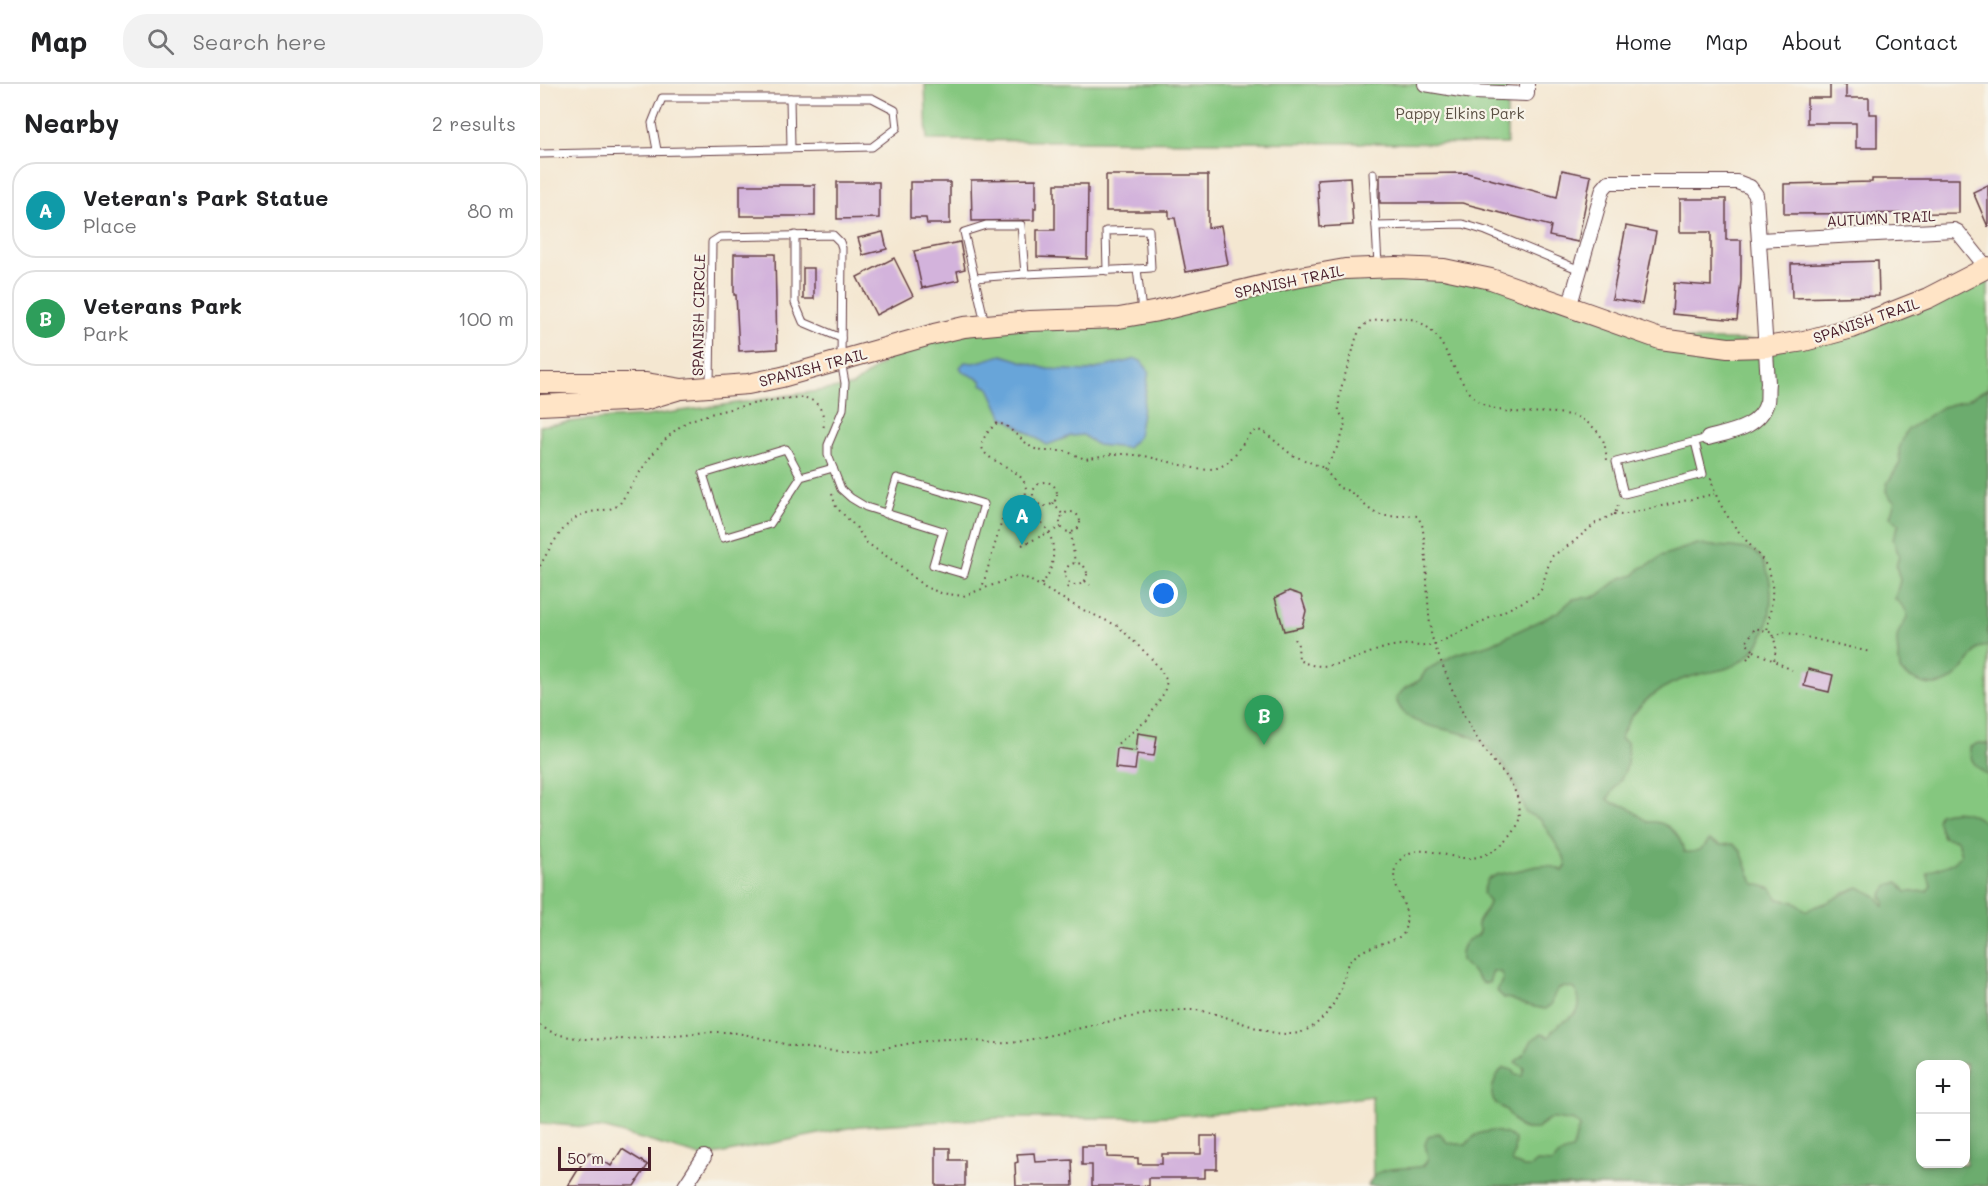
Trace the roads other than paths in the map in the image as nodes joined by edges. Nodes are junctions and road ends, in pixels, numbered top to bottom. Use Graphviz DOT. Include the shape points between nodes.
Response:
graph roads {
  1 [pos="1425,84"];
  2 [pos="1527,84"];
  3 [pos="790,98"];
  4 [pos="791,148"];
  5 [pos="657,150"];
  6 [pos="540,154"];
  7 [pos="1373,173"];
  8 [pos="1376,226"];
  9 [pos="795,235"];
  10 [pos="1760,240"];
  11 [pos="1378,267"];
  12 [pos="1988,268"];
  13 [pos="1137,269"];
  14 [pos="1107,270"];
  15 [pos="1580,270"];
  16 [pos="1025,274"];
  17 [pos="975,278"];
  18 [pos="1569,308"];
  19 [pos="1142,314"];
  20 [pos="985,325"];
  21 [pos="841,338"];
  22 [pos="1766,347"];
  23 [pos="841,360"];
  24 [pos="540,382"];
  25 [pos="710,387"];
  26 [pos="682,388"];
  27 [pos="540,405"];
  28 [pos="1702,440"];
  29 [pos="829,469"];
  30 [pos="801,477"];
  31 [pos="886,514"];
  32 [pos="704,1156"];
  33 [pos="685,1186"];
  1 -- 2 [label="street" via="1473,92 1527,94"];
  3 -- 4 [label="lane"];
  3 -- 4 [label="lane" via="872,98 895,110 897,128 872,147"];
  3 -- 5 [label="lane" via="662,98 652,123"];
  4 -- 5 [label="lane"];
  5 -- 6 [label="lane"];
  7 -- 8 [label="lane"];
  8 -- 11 [label="lane"];
  8 -- 15 [label="lane" via="1463,224"];
  9 -- 21 [label="lane" via="795,303 803,322"];
  9 -- 21 [label="lane, SPANISH CIRCLE" via="829,234 840,242"];
  9 -- 25 [label="lane, SPANISH CIRCLE" via="720,237 712,242"];
  10 -- 12 [label="street, AUTUMN TRAIL" via="1954,230"];
  10 -- 15 [label="street" via="1756,195 1744,184 1615,181 1603,189"];
  10 -- 22 [label="street"];
  11 -- 18 [label="street, SPANISH TRAIL" via="1444,269 1491,279"];
  11 -- 19 [label="street, SPANISH TRAIL" via="1288,279"];
  12 -- 22 [label="street, SPANISH TRAIL" via="1928,298 1852,328"];
  13 -- 14 [label="lane"];
  13 -- 14 [label="lane" via="1151,268 1149,230 1106,231"];
  13 -- 19 [label="lane"];
  14 -- 16 [label="lane"];
  15 -- 18 [label="street"];
  16 -- 17 [label="lane"];
  16 -- 17 [label="lane" via="1022,225 986,225 964,232"];
  17 -- 20 [label="lane"];
  18 -- 22 [label="street, SPANISH TRAIL" via="1660,339 1728,348"];
  19 -- 20 [label="street, SPANISH TRAIL"];
  20 -- 23 [label="street, SPANISH TRAIL" via="934,334"];
  21 -- 23 [label="lane, SPANISH CIRCLE"];
  22 -- 28 [label="street" via="1767,402 1759,416 1744,428"];
  23 -- 25 [label="street, SPANISH TRAIL" via="748,384"];
  23 -- 29 [label="lane, SPANISH CIRCLE" via="845,383 843,409 828,445"];
  24 -- 26 [label="street, SPANISH TRAIL"];
  25 -- 26 [label="street, SPANISH TRAIL"];
  26 -- 27 [label="street, SPANISH TRAIL" via="644,400"];
  28 -- 28 [label="lane" via="1616,462 1624,494 1704,474"];
  29 -- 30 [label="lane"];
  29 -- 31 [label="lane" via="851,498"];
  30 -- 30 [label="lane" via="771,524 723,538 703,474 786,449"];
  31 -- 31 [label="lane" via="943,531 933,565 964,574 984,504 897,478"];
  32 -- 33 [label="street"];
}
